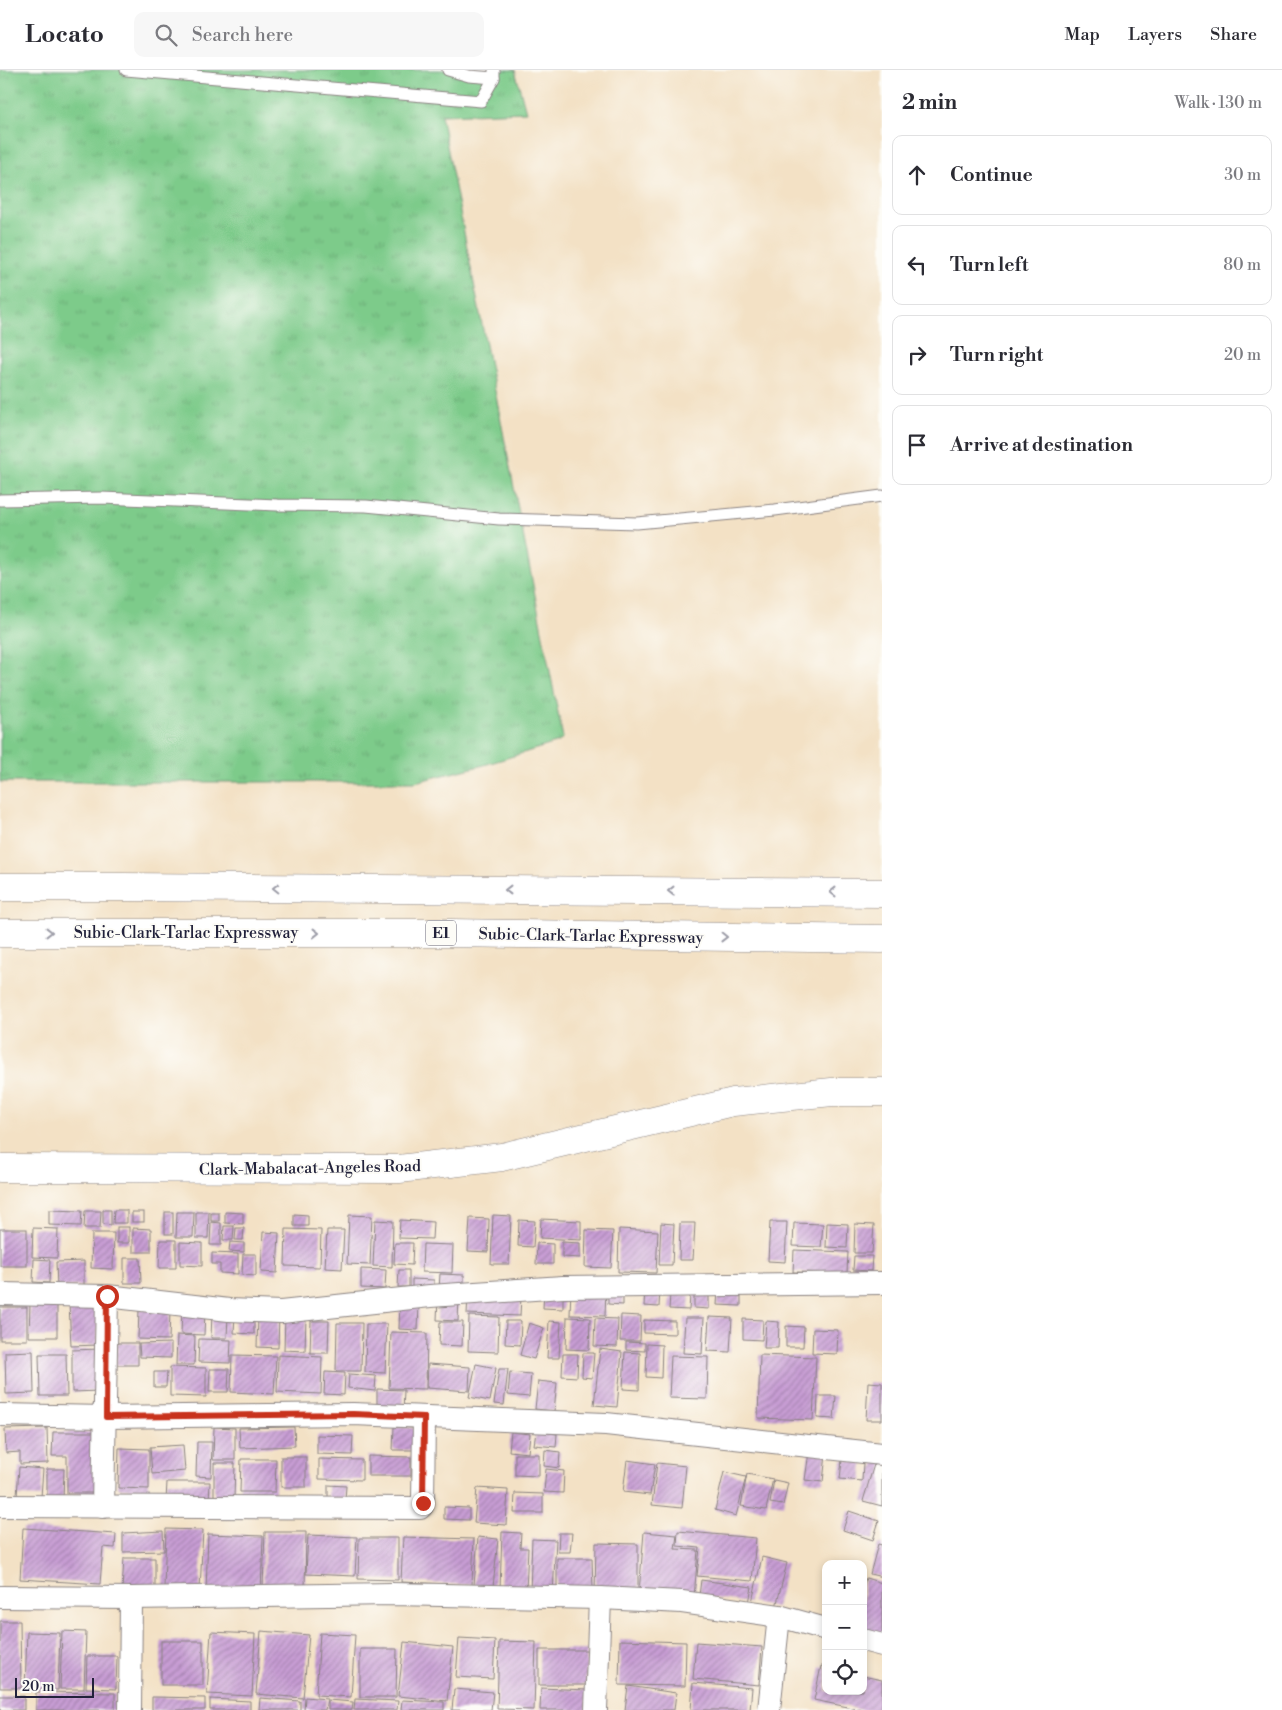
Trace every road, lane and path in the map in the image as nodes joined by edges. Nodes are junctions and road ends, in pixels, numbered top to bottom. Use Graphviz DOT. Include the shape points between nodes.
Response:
graph roads {
  1 [pos="126,70"];
  2 [pos="448,70"];
  3 [pos="494,74"];
  4 [pos="882,496"];
  5 [pos="0,500"];
  6 [pos="0,887"];
  7 [pos="882,892"];
  8 [pos="0,933"];
  9 [pos="882,939"];
  10 [pos="882,1092"];
  11 [pos="0,1168"];
  12 [pos="882,1283"];
  13 [pos="0,1294"];
  14 [pos="107,1296"];
  15 [pos="0,1415"];
  16 [pos="106,1417"];
  17 [pos="424,1417"];
  18 [pos="882,1454"];
  19 [pos="0,1506"];
  20 [pos="103,1507"];
  21 [pos="0,1597"];
  22 [pos="131,1598"];
  23 [pos="600,1598"];
  24 [pos="779,1616"];
  25 [pos="822,1628"];
  26 [pos="867,1641"];
  27 [pos="882,1645"];
  28 [pos="130,1710"];
  29 [pos="596,1710"];
  30 [pos="769,1710"];
  1 -- 3 [label="lane" via="481,101"];
  2 -- 3 [label="lane" via="469,76"];
  4 -- 5 [label="lane" via="637,523 499,519 366,506 100,498"];
  7 -- 6 [label="main road, one-way"];
  8 -- 9 [label="main road, Subic-Clark-Tarlac Expressway / E1, one-way" via="440,933"];
  10 -- 11 [label="main road, Clark-Mabalacat-Angeles Road" via="832,1092 732,1102 502,1158 399,1169"];
  12 -- 14 [label="street" via="563,1287 430,1296 281,1312 229,1310"];
  13 -- 14 [label="street"];
  14 -- 16 [label="street"];
  15 -- 16 [label="street"];
  16 -- 17 [label="street" via="353,1414"];
  16 -- 20 [label="street"];
  17 -- 18 [label="street" via="606,1424"];
  17 -- 20 [label="street" via="423,1503 420,1508"];
  19 -- 20 [label="street"];
  21 -- 22 [label="street"];
  22 -- 23 [label="street" via="392,1594"];
  22 -- 28 [label="street"];
  23 -- 24 [label="street" via="682,1602"];
  23 -- 29 [label="street"];
  24 -- 25 [label="street"];
  24 -- 30 [label="street"];
  26 -- 27 [label="street"];
}
